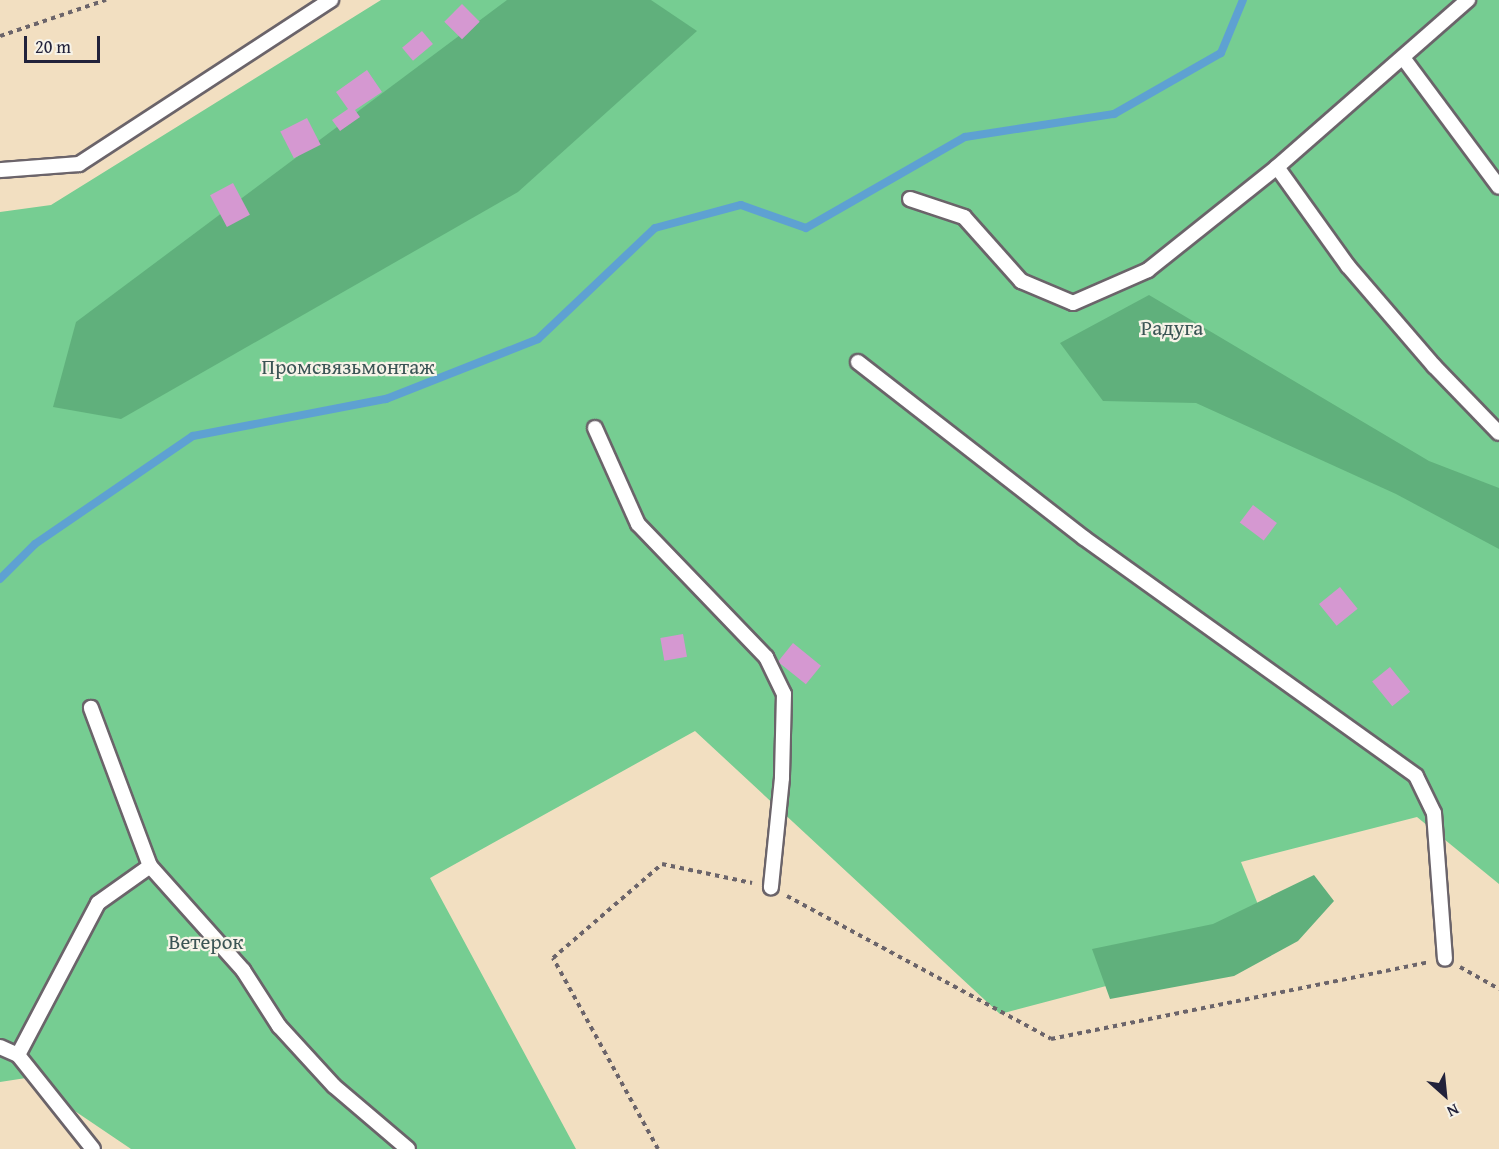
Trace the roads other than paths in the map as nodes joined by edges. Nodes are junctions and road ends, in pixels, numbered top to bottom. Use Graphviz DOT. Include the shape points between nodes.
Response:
graph roads {
  1 [pos="331,0"];
  2 [pos="1468,0"];
  3 [pos="1404,59"];
  4 [pos="1277,167"];
  5 [pos="0,170"];
  6 [pos="1499,187"];
  7 [pos="910,199"];
  8 [pos="858,362"];
  9 [pos="594,428"];
  10 [pos="1499,433"];
  11 [pos="91,708"];
  12 [pos="150,866"];
  13 [pos="771,887"];
  14 [pos="1445,959"];
  15 [pos="0,1047"];
  16 [pos="18,1055"];
  17 [pos="93,1149"];
  18 [pos="408,1149"];
  1 -- 5 [label="lane" via="79,164"];
  2 -- 3 [label="lane"];
  3 -- 4 [label="lane"];
  3 -- 6 [label="lane"];
  4 -- 7 [label="lane" via="1148,270 1073,303 1021,281 964,218"];
  4 -- 10 [label="lane" via="1348,266 1434,366"];
  8 -- 14 [label="lane" via="1084,538 1416,776 1434,813"];
  9 -- 13 [label="lane" via="638,524 766,657 784,694 782,778"];
  11 -- 12 [label="lane"];
  12 -- 16 [label="lane" via="98,903"];
  12 -- 18 [label="lane" via="243,970 279,1026 334,1086"];
  15 -- 16 [label="lane"];
  16 -- 17 [label="lane"];
}
